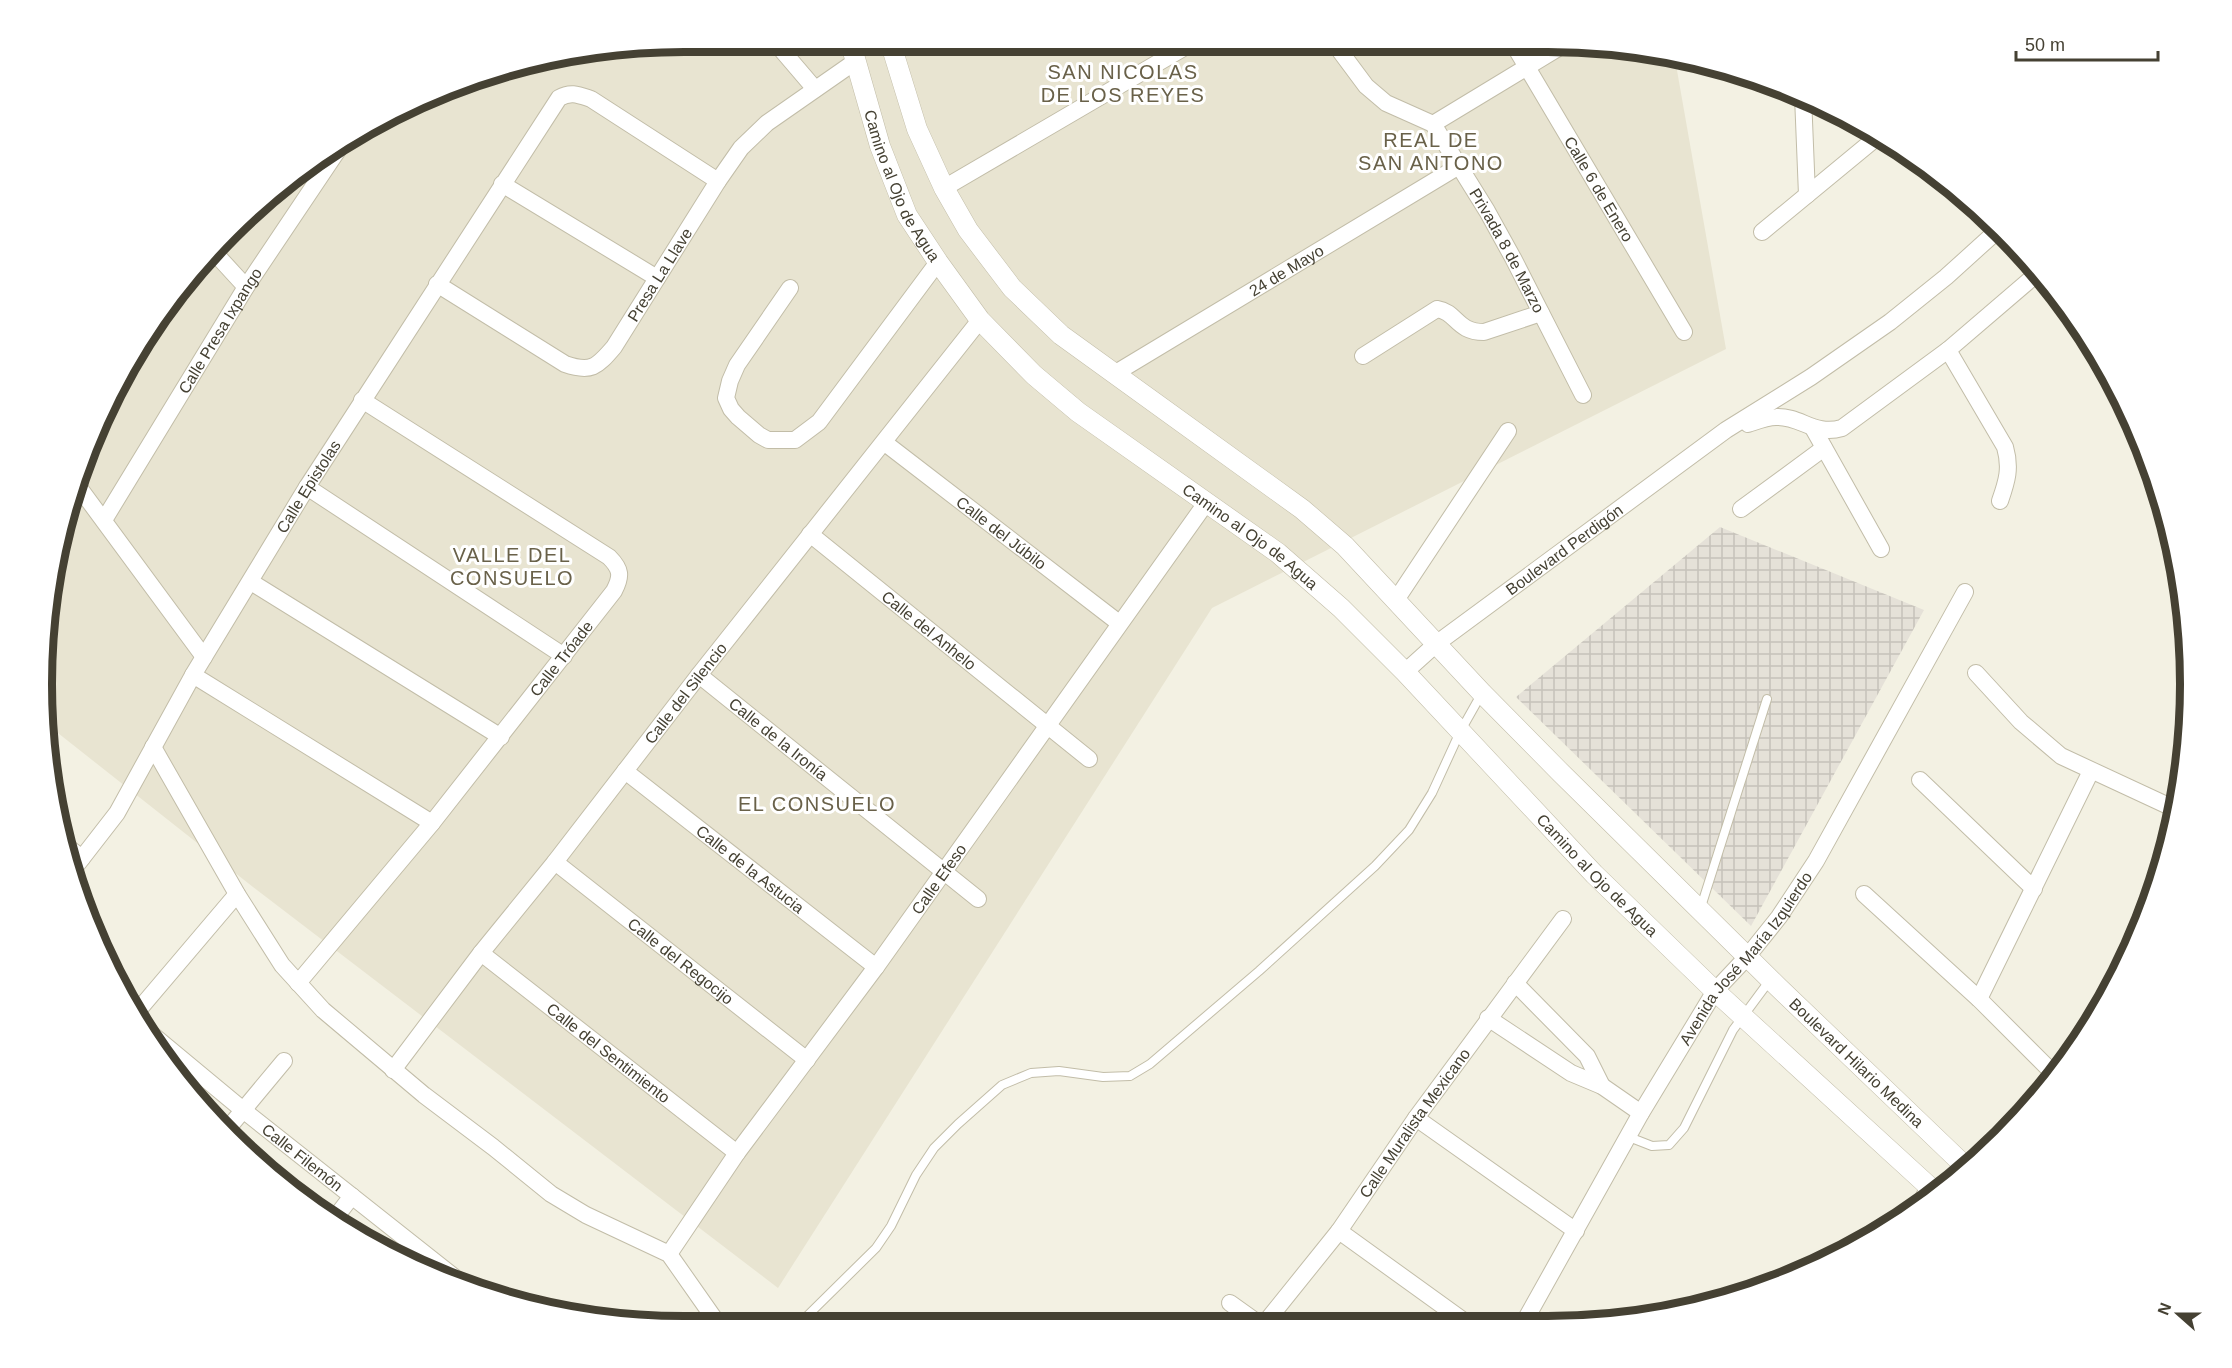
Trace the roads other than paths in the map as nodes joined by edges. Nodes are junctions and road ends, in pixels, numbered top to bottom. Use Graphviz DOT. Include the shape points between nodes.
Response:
graph roads {
  1 [pos="783,52"];
  2 [pos="893,52"];
  3 [pos="1178,52"];
  4 [pos="1340,52"];
  5 [pos="1518,52"];
  6 [pos="1551,52"];
  7 [pos="854,54"];
  8 [pos="1526,66"];
  9 [pos="815,89"];
  10 [pos="1803,107"];
  11 [pos="1433,124"];
  12 [pos="1872,142"];
  13 [pos="331,161"];
  14 [pos="1459,166"];
  15 [pos="718,181"];
  16 [pos="502,184"];
  17 [pos="944,188"];
  18 [pos="1807,195"];
  19 [pos="1762,232"];
  20 [pos="1993,235"];
  21 [pos="219,257"];
  22 [pos="938,262"];
  23 [pos="657,278"];
  24 [pos="2031,278"];
  25 [pos="436,284"];
  26 [pos="246,287"];
  27 [pos="790,288"];
  28 [pos="1541,313"];
  29 [pos="980,320"];
  30 [pos="1684,332"];
  31 [pos="1948,350"];
  32 [pos="1363,356"];
  33 [pos="1114,374"];
  34 [pos="1583,395"];
  35 [pos="362,400"];
  36 [pos="1813,428"];
  37 [pos="1508,430"];
  38 [pos="1726,430"];
  39 [pos="885,443"];
  40 [pos="1824,448"];
  41 [pos="307,487"];
  42 [pos="83,492"];
  43 [pos="2001,501"];
  44 [pos="1206,503"];
  45 [pos="1741,509"];
  46 [pos="104,520"];
  47 [pos="810,534"];
  48 [pos="1881,549"];
  49 [pos="251,582"];
  50 [pos="1965,592"];
  51 [pos="1396,600"];
  52 [pos="1119,623"];
  53 [pos="1436,644"];
  54 [pos="564,656"];
  55 [pos="204,657"];
  56 [pos="1405,672"];
  57 [pos="1976,673"];
  58 [pos="193,675"];
  59 [pos="699,675"];
  60 [pos="1482,693"];
  61 [pos="1767,699"];
  62 [pos="1048,724"];
  63 [pos="1460,732"];
  64 [pos="501,737"];
  65 [pos="153,747"];
  66 [pos="1089,759"];
  67 [pos="625,771"];
  68 [pos="2091,771"];
  69 [pos="1920,780"];
  70 [pos="2167,805"];
  71 [pos="432,824"];
  72 [pos="555,862"];
  73 [pos="79,863"];
  74 [pos="943,871"];
  75 [pos="2034,889"];
  76 [pos="237,894"];
  77 [pos="1864,894"];
  78 [pos="978,899"];
  79 [pos="1700,910"];
  80 [pos="1563,919"];
  81 [pos="481,953"];
  82 [pos="1747,957"];
  83 [pos="876,967"];
  84 [pos="1770,980"];
  85 [pos="298,983"];
  86 [pos="1515,983"];
  87 [pos="1715,992"];
  88 [pos="1979,999"];
  89 [pos="141,1007"];
  90 [pos="1743,1016"];
  91 [pos="1488,1018"];
  92 [pos="169,1048"];
  93 [pos="807,1060"];
  94 [pos="284,1061"];
  95 [pos="2049,1069"];
  96 [pos="393,1070"];
  97 [pos="1602,1086"];
  98 [pos="243,1110"];
  99 [pos="1641,1113"];
  100 [pos="1416,1118"];
  101 [pos="231,1125"];
  102 [pos="1629,1137"];
  103 [pos="737,1152"];
  104 [pos="1961,1162"];
  105 [pos="1924,1191"];
  106 [pos="352,1196"];
  107 [pos="339,1213"];
  108 [pos="1338,1231"];
  109 [pos="1576,1231"];
  110 [pos="669,1254"];
  111 [pos="441,1267"];
  112 [pos="1230,1303"];
  113 [pos="712,1316"];
  114 [pos="807,1316"];
  115 [pos="1248,1316"];
  116 [pos="1271,1316"];
  117 [pos="1457,1316"];
  118 [pos="1528,1316"];
  1 -- 9 [label="street"];
  2 -- 17 [label="street, Camino al Ojo de Agua" via="917,129"];
  3 -- 17 [label="street"];
  4 -- 11 [label="street" via="1366,86 1386,103"];
  5 -- 8 [label="street, Calle 6 de Enero"];
  6 -- 8 [label="street"];
  7 -- 9 [label="street, Presa La Llave"];
  7 -- 22 [label="street, Camino al Ojo de Agua" via="880,146 907,214"];
  8 -- 11 [label="street"];
  8 -- 30 [label="street, Calle 6 de Enero"];
  9 -- 15 [label="street, Presa La Llave" via="767,123 741,148"];
  10 -- 18 [label="street"];
  11 -- 14 [label="street, Privada 8 de Marzo"];
  12 -- 18 [label="street"];
  13 -- 26 [label="street, Calle Presa Ixpango"];
  14 -- 28 [label="street, Privada 8 de Marzo" via="1514,258"];
  14 -- 33 [label="street, 24 de Mayo"];
  15 -- 16 [label="street, Calle Epistolas" via="591,99 566,94 552,107"];
  15 -- 23 [label="street, Presa La Llave"];
  16 -- 23 [label="street"];
  16 -- 25 [label="street, Calle Epistolas"];
  17 -- 33 [label="street, Camino al Ojo de Agua" via="968,230 1012,288 1061,335"];
  18 -- 19 [label="street"];
  20 -- 38 [label="street, Boulevard Perdigón" via="1890,322 1812,377"];
  21 -- 26 [label="street"];
  22 -- 27 [label="street" via="819,422 795,440 768,440 738,417 726,398 738,365"];
  22 -- 29 [label="street, Camino al Ojo de Agua"];
  23 -- 25 [label="street, Presa La Llave" via="614,347 590,369 565,364"];
  24 -- 31 [label="street, Boulevard Perdigón"];
  25 -- 35 [label="street, Calle Epistolas"];
  26 -- 46 [label="street, Calle Presa Ixpango"];
  28 -- 32 [label="street" via="1474,332 1462,328 1446,311 1437,309"];
  28 -- 34 [label="street, Privada 8 de Marzo"];
  29 -- 39 [label="street, Calle del Silencio"];
  29 -- 44 [label="street, Camino al Ojo de Agua" via="1034,375 1078,412"];
  31 -- 36 [label="street, Boulevard Perdigón" via="1842,428 1830,432"];
  31 -- 43 [label="street" via="2005,447 2009,476"];
  33 -- 51 [label="street, Camino al Ojo de Agua" via="1302,509 1345,546"];
  35 -- 41 [label="street, Calle Epistolas"];
  35 -- 54 [label="street, Calle Tróade" via="619,567 620,579 614,591"];
  36 -- 38 [label="street, Boulevard Perdigón" via="1776,417"];
  36 -- 40 [label="street"];
  37 -- 51 [label="street"];
  38 -- 53 [label="street, Boulevard Perdigón"];
  39 -- 47 [label="street, Calle del Silencio"];
  39 -- 52 [label="street, Calle del Júbilo"];
  40 -- 45 [label="street"];
  40 -- 48 [label="street"];
  41 -- 49 [label="street, Calle Epistolas"];
  41 -- 54 [label="street"];
  42 -- 46 [label="street"];
  44 -- 52 [label="street, Calle Efeso"];
  44 -- 56 [label="street, Camino al Ojo de Agua" via="1278,553"];
  46 -- 55 [label="street"];
  47 -- 59 [label="street, Calle del Silencio"];
  47 -- 62 [label="street, Calle del Anhelo"];
  49 -- 55 [label="street, Calle Epistolas"];
  49 -- 64 [label="street"];
  50 -- 82 [label="street, Avenida José María Izquierdo" via="1816,861"];
  51 -- 53 [label="street, Camino al Ojo de Agua"];
  52 -- 62 [label="street, Calle Efeso"];
  53 -- 56 [label="street, Boulevard Perdigón"];
  53 -- 60 [label="street, Camino al Ojo de Agua"];
  54 -- 64 [label="street, Calle Tróade"];
  55 -- 58 [label="street, Calle Epistolas"];
  56 -- 63 [label="street, Camino al Ojo de Agua"];
  57 -- 68 [label="street" via="2040,740"];
  58 -- 65 [label="street, Calle Epistolas"];
  58 -- 71 [label="street"];
  59 -- 67 [label="street, Calle del Silencio"];
  59 -- 74 [label="street, Calle de la Ironía"];
  60 -- 63 [label="lane"];
  60 -- 79 [label="street, Camino al Ojo de Agua"];
  61 -- 79 [label="lane"];
  62 -- 66 [label="street, Calle del Anhelo"];
  62 -- 74 [label="street, Calle Efeso"];
  63 -- 87 [label="street, Camino al Ojo de Agua" via="1594,874"];
  63 -- 114 [label="lane" via="1432,793 1408,830 1375,866 1259,970 1150,1065 1130,1076 1059,1071 1031,1073 1002,1085 934,1148 876,1248"];
  64 -- 71 [label="street, Calle Tróade"];
  65 -- 73 [label="street, Calle Epistolas" via="117,813"];
  65 -- 76 [label="street"];
  67 -- 72 [label="street, Calle del Silencio"];
  67 -- 83 [label="street, Calle de la Astucia"];
  68 -- 70 [label="street"];
  68 -- 75 [label="street"];
  69 -- 75 [label="street"];
  71 -- 85 [label="street, Calle Tróade"];
  72 -- 81 [label="street, Calle del Silencio"];
  72 -- 93 [label="street, Calle del Regocijo"];
  74 -- 78 [label="street, Calle de la Ironía"];
  74 -- 83 [label="street, Calle Efeso"];
  75 -- 88 [label="street"];
  76 -- 85 [label="street" via="282,965"];
  76 -- 89 [label="street"];
  77 -- 88 [label="street"];
  79 -- 82 [label="street, Camino al Ojo de Agua"];
  80 -- 86 [label="street, Calle Muralista Mexicano"];
  81 -- 96 [label="street, Calle del Silencio"];
  81 -- 103 [label="street, Calle del Sentimiento"];
  82 -- 84 [label="street, Boulevard Hilario Medina"];
  82 -- 87 [label="street, Avenida José María Izquierdo"];
  83 -- 93 [label="street, Calle Efeso"];
  84 -- 90 [label="lane"];
  84 -- 104 [label="street, Boulevard Hilario Medina"];
  85 -- 96 [label="street" via="323,1010"];
  86 -- 91 [label="street, Calle Muralista Mexicano"];
  86 -- 97 [label="street" via="1587,1056"];
  87 -- 90 [label="street"];
  87 -- 99 [label="street, Avenida José María Izquierdo"];
  88 -- 95 [label="street"];
  90 -- 102 [label="lane" via="1684,1128 1669,1145 1652,1146"];
  90 -- 105 [label="street"];
  91 -- 97 [label="street" via="1571,1073"];
  91 -- 100 [label="street, Calle Muralista Mexicano"];
  92 -- 98 [label="street, Calle Filemón"];
  93 -- 103 [label="street, Calle Efeso"];
  94 -- 98 [label="street"];
  96 -- 110 [label="street" via="551,1194"];
  97 -- 99 [label="street"];
  98 -- 101 [label="street"];
  98 -- 106 [label="street, Calle Filemón"];
  99 -- 102 [label="street, Avenida José María Izquierdo"];
  100 -- 108 [label="street, Calle Muralista Mexicano"];
  100 -- 109 [label="street"];
  102 -- 109 [label="street, Avenida José María Izquierdo"];
  103 -- 110 [label="street, Calle Efeso"];
  106 -- 107 [label="street"];
  106 -- 111 [label="street, Calle Filemón"];
  108 -- 116 [label="street, Calle Muralista Mexicano"];
  108 -- 117 [label="street"];
  109 -- 118 [label="street, Avenida José María Izquierdo"];
  110 -- 113 [label="street"];
  112 -- 115 [label="street"];
}
